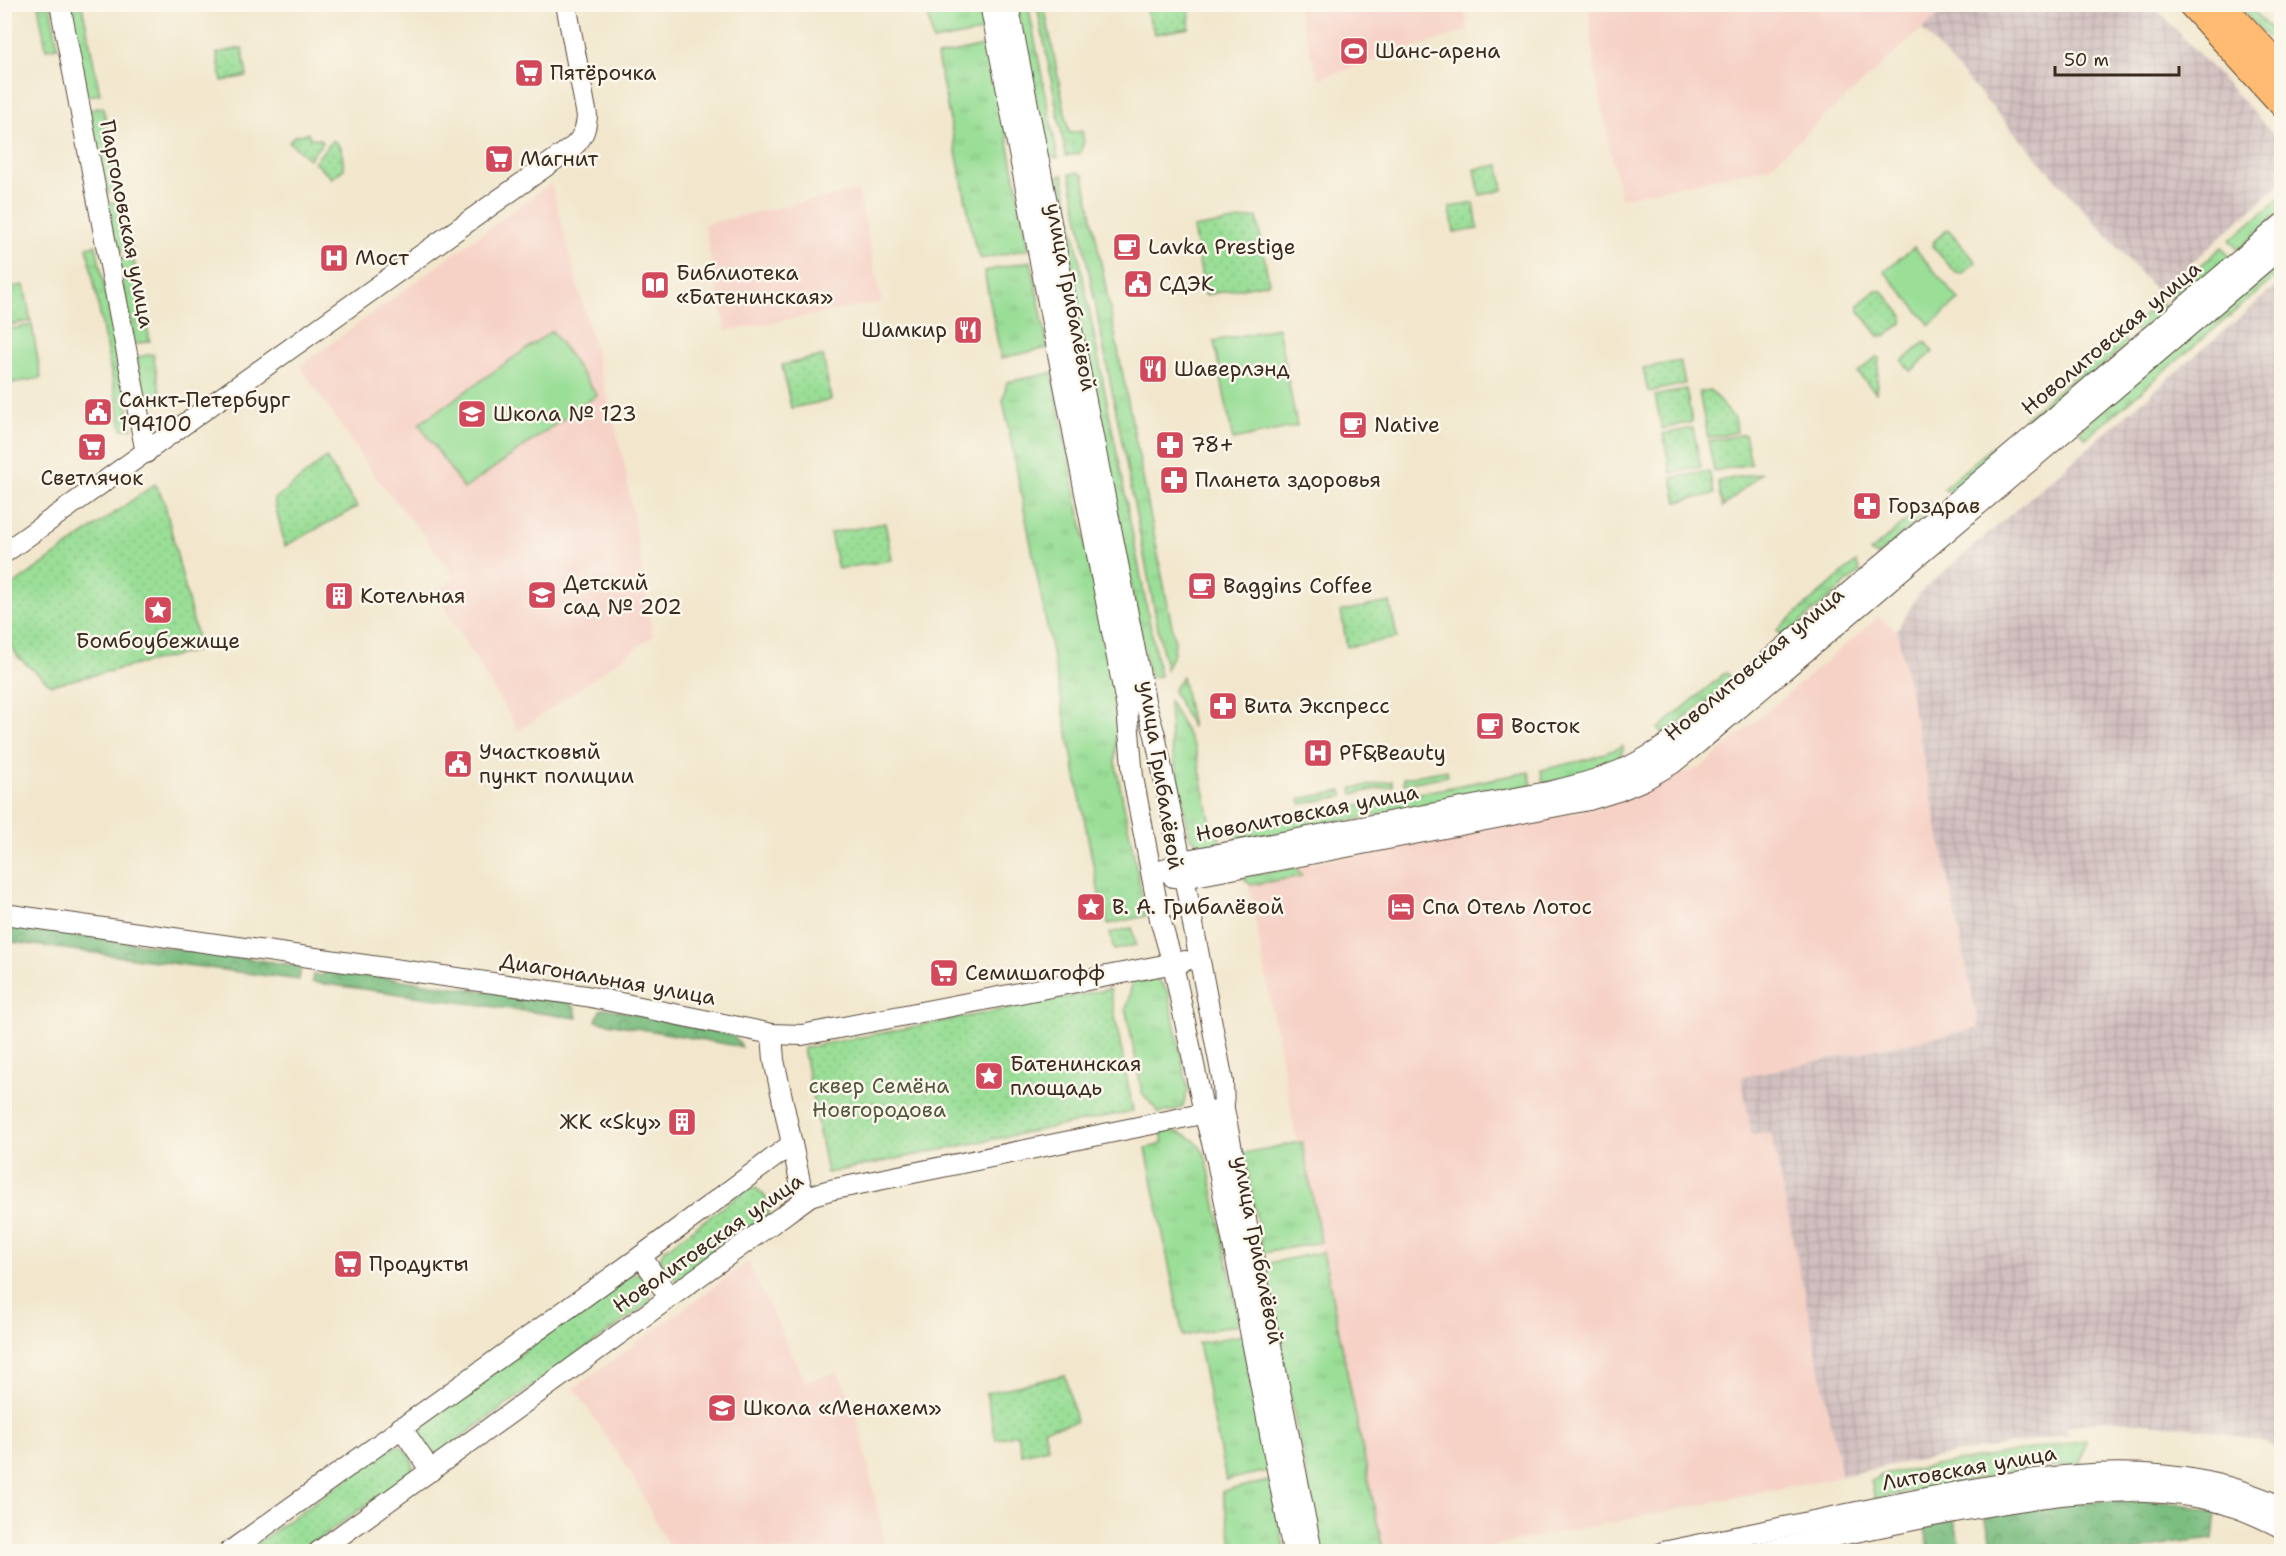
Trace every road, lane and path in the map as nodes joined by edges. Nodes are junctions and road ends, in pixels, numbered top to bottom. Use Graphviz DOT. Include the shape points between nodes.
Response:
graph roads {
  1 [pos="60,4"];
  2 [pos="566,4"];
  3 [pos="990,4"];
  4 [pos="1008,4"];
  5 [pos="2191,4"];
  6 [pos="2221,4"];
  7 [pos="2282,69"];
  8 [pos="2282,104"];
  9 [pos="2282,224"];
  10 [pos="2282,247"];
  11 [pos="146,453"];
  12 [pos="4,553"];
  13 [pos="1182,869"];
  14 [pos="1152,876"];
  15 [pos="4,914"];
  16 [pos="1199,958"];
  17 [pos="1173,963"];
  18 [pos="772,1034"];
  19 [pos="1224,1109"];
  20 [pos="1204,1113"];
  21 [pos="792,1144"];
  22 [pos="804,1200"];
  23 [pos="641,1256"];
  24 [pos="669,1298"];
  25 [pos="401,1427"];
  26 [pos="431,1471"];
  27 [pos="2282,1507"];
  28 [pos="2282,1528"];
  29 [pos="229,1551"];
  30 [pos="318,1551"];
  31 [pos="1293,1551"];
  32 [pos="1312,1551"];
  33 [pos="1663,1551"];
  34 [pos="1761,1551"];
  1 -- 11 [label="street, Парголовская улица"];
  2 -- 11 [label="street" via="586,104 582,138"];
  3 -- 14 [label="street, улица Грибалёвой" via="1127,709 1133,777"];
  4 -- 13 [label="street, улица Грибалёвой" via="1143,694"];
  5 -- 8 [label="main road"];
  6 -- 7 [label="main road"];
  9 -- 13 [label="street, Новолитовская улица" via="1687,729 1635,765 1611,776 1553,791"];
  10 -- 13 [label="street, Новолитовская улица" via="1698,743 1653,775 1618,791 1567,805"];
  11 -- 12 [label="street"];
  13 -- 14 [label="street, Новолитовская улица"];
  13 -- 16 [label="street, улица Грибалёвой"];
  14 -- 17 [label="street, улица Грибалёвой"];
  15 -- 18 [label="street, Диагональная улица" via="586,996"];
  16 -- 17 [label="street, Диагональная улица"];
  16 -- 19 [label="street, улица Грибалёвой" via="1223,1082"];
  17 -- 18 [label="street, Диагональная улица" via="802,1035"];
  17 -- 20 [label="street, улица Грибалёвой"];
  18 -- 21 [label="street"];
  19 -- 20 [label="street, Новолитовская улица"];
  19 -- 32 [label="street, улица Грибалёвой"];
  20 -- 22 [label="street, Новолитовская улица" via="830,1190"];
  20 -- 31 [label="street, улица Грибалёвой" via="1217,1161"];
  21 -- 22 [label="street"];
  21 -- 23 [label="street, Новолитовская улица"];
  22 -- 24 [label="street, Новолитовская улица"];
  23 -- 24 [label="street"];
  23 -- 25 [label="street, Новолитовская улица"];
  24 -- 26 [label="street, Новолитовская улица"];
  25 -- 26 [label="street"];
  25 -- 29 [label="street, Новолитовская улица"];
  26 -- 30 [label="street, Новолитовская улица"];
  27 -- 33 [label="street, Литовская улица" via="2206,1480 2097,1473 2036,1478"];
  28 -- 34 [label="street, Литовская улица" via="2202,1498 2097,1493 2038,1497"];
}
